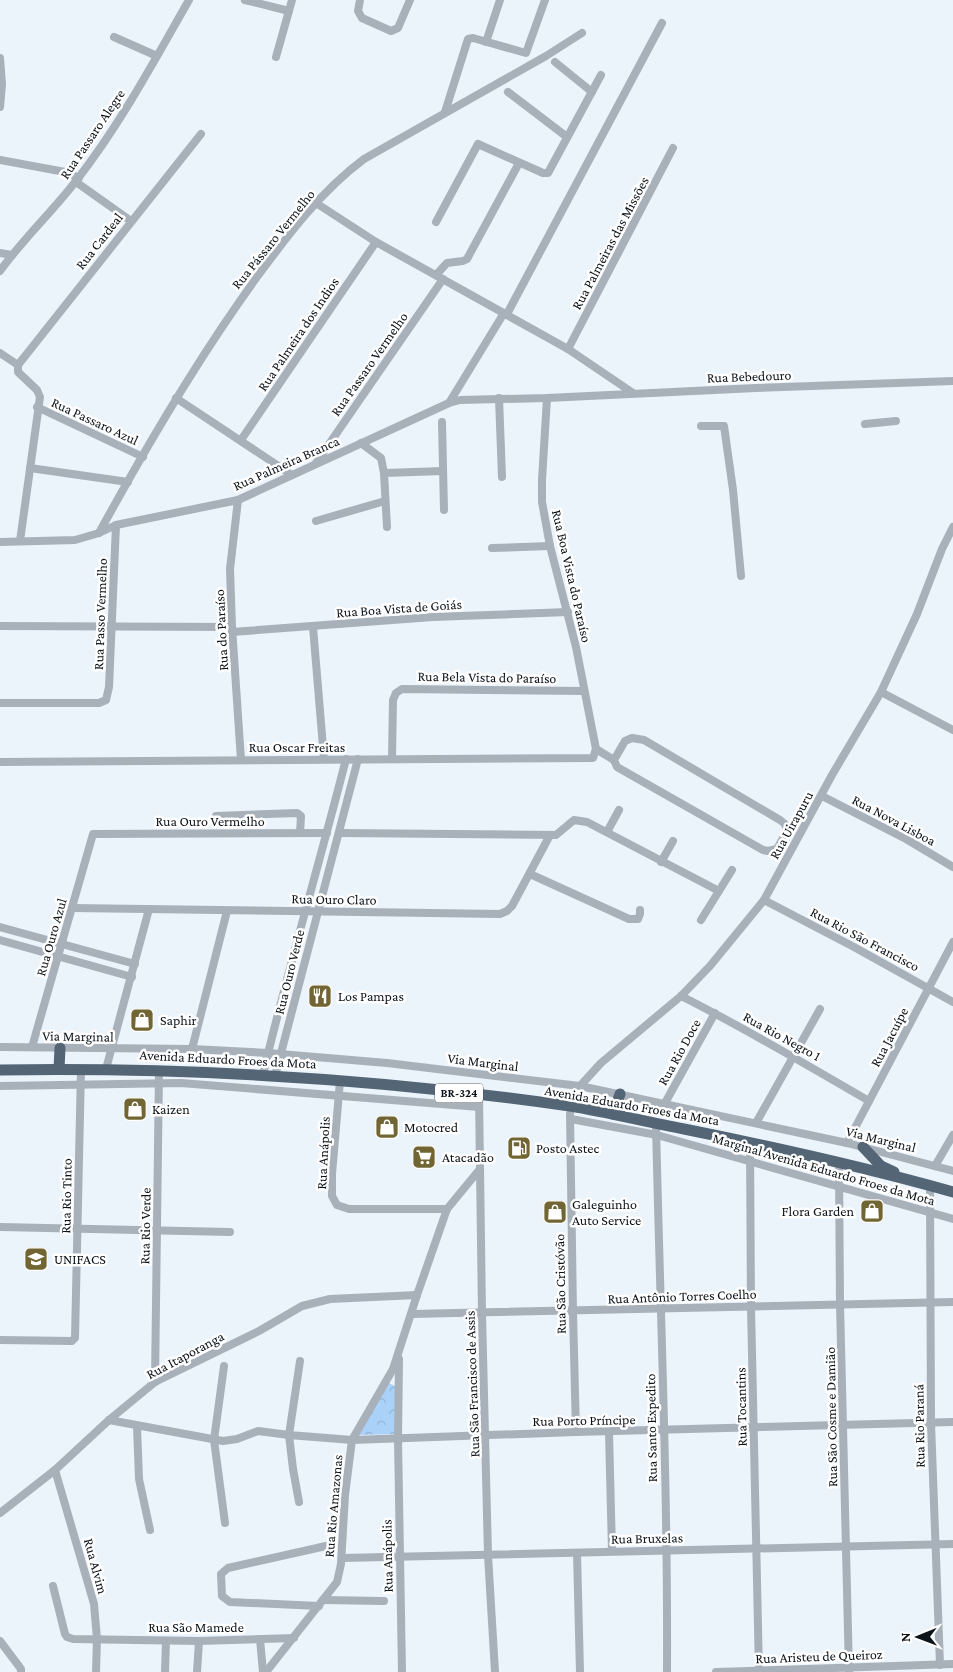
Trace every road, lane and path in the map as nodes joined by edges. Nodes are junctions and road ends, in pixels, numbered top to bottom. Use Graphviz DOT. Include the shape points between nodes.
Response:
graph roads {
  1 [pos="189,0"];
  2 [pos="245,0"];
  3 [pos="292,0"];
  4 [pos="360,0"];
  5 [pos="410,0"];
  6 [pos="500,0"];
  7 [pos="544,0"];
  8 [pos="289,11"];
  9 [pos="662,23"];
  10 [pos="582,33"];
  11 [pos="114,36"];
  12 [pos="486,42"];
  13 [pos="157,56"];
  14 [pos="276,57"];
  15 [pos="0,58"];
  16 [pos="555,62"];
  17 [pos="601,75"];
  18 [pos="508,92"];
  19 [pos="592,92"];
  20 [pos="0,106"];
  21 [pos="445,112"];
  22 [pos="202,134"];
  23 [pos="566,137"];
  24 [pos="674,148"];
  25 [pos="0,160"];
  26 [pos="519,163"];
  27 [pos="77,180"];
  28 [pos="316,203"];
  29 [pos="131,221"];
  30 [pos="436,222"];
  31 [pos="376,242"];
  32 [pos="0,253"];
  33 [pos="12,255"];
  34 [pos="0,271"];
  35 [pos="440,277"];
  36 [pos="505,313"];
  37 [pos="568,349"];
  38 [pos="0,353"];
  39 [pos="18,365"];
  40 [pos="953,381"];
  41 [pos="633,393"];
  42 [pos="176,398"];
  43 [pos="499,398"];
  44 [pos="547,398"];
  45 [pos="449,403"];
  46 [pos="37,407"];
  47 [pos="896,421"];
  48 [pos="442,422"];
  49 [pos="865,424"];
  50 [pos="701,426"];
  51 [pos="241,440"];
  52 [pos="361,443"];
  53 [pos="143,457"];
  54 [pos="316,463"];
  55 [pos="30,468"];
  56 [pos="443,472"];
  57 [pos="384,473"];
  58 [pos="292,475"];
  59 [pos="502,477"];
  60 [pos="128,482"];
  61 [pos="238,500"];
  62 [pos="385,501"];
  63 [pos="444,510"];
  64 [pos="316,521"];
  65 [pos="116,525"];
  66 [pos="388,527"];
  67 [pos="953,527"];
  68 [pos="99,533"];
  69 [pos="20,541"];
  70 [pos="0,542"];
  71 [pos="550,546"];
  72 [pos="492,548"];
  73 [pos="741,576"];
  74 [pos="568,612"];
  75 [pos="0,626"];
  76 [pos="112,627"];
  77 [pos="313,627"];
  78 [pos="232,630"];
  79 [pos="584,691"];
  80 [pos="881,692"];
  81 [pos="0,703"];
  82 [pos="953,730"];
  83 [pos="596,749"];
  84 [pos="324,759"];
  85 [pos="346,759"];
  86 [pos="358,759"];
  87 [pos="392,759"];
  88 [pos="241,760"];
  89 [pos="614,760"];
  90 [pos="0,762"];
  91 [pos="822,796"];
  92 [pos="619,810"];
  93 [pos="216,816"];
  94 [pos="608,832"];
  95 [pos="300,833"];
  96 [pos="327,833"];
  97 [pos="338,833"];
  98 [pos="93,834"];
  99 [pos="550,835"];
  100 [pos="673,841"];
  101 [pos="661,862"];
  102 [pos="953,867"];
  103 [pos="732,870"];
  104 [pos="530,874"];
  105 [pos="718,891"];
  106 [pos="764,900"];
  107 [pos="72,908"];
  108 [pos="149,909"];
  109 [pos="227,910"];
  110 [pos="640,910"];
  111 [pos="304,911"];
  112 [pos="317,912"];
  113 [pos="701,920"];
  114 [pos="0,927"];
  115 [pos="0,940"];
  116 [pos="953,942"];
  117 [pos="62,944"];
  118 [pos="58,956"];
  119 [pos="135,964"];
  120 [pos="132,977"];
  121 [pos="929,988"];
  122 [pos="681,996"];
  123 [pos="953,1002"];
  124 [pos="820,1009"];
  125 [pos="715,1013"];
  126 [pos="0,1047"];
  127 [pos="32,1047"];
  128 [pos="60,1048"];
  129 [pos="112,1049"];
  130 [pos="192,1049"];
  131 [pos="268,1053"];
  132 [pos="280,1054"];
  133 [pos="794,1057"];
  134 [pos="81,1068"];
  135 [pos="59,1069"];
  136 [pos="106,1069"];
  137 [pos="0,1070"];
  138 [pos="159,1070"];
  139 [pos="269,1075"];
  140 [pos="340,1081"];
  141 [pos="159,1083"];
  142 [pos="80,1085"];
  143 [pos="0,1086"];
  144 [pos="580,1086"];
  145 [pos="620,1094"];
  146 [pos="339,1095"];
  147 [pos="479,1101"];
  148 [pos="869,1101"];
  149 [pos="665,1103"];
  150 [pos="570,1106"];
  151 [pos="612,1114"];
  152 [pos="570,1119"];
  153 [pos="756,1123"];
  154 [pos="656,1129"];
  155 [pos="953,1135"];
  156 [pos="750,1142"];
  157 [pos="847,1143"];
  158 [pos="863,1147"];
  159 [pos="749,1162"];
  160 [pos="839,1162"];
  161 [pos="935,1166"];
  162 [pos="480,1168"];
  163 [pos="953,1171"];
  164 [pos="911,1181"];
  165 [pos="930,1186"];
  166 [pos="839,1187"];
  167 [pos="953,1192"];
  168 [pos="447,1209"];
  169 [pos="930,1212"];
  170 [pos="953,1219"];
  171 [pos="0,1228"];
  172 [pos="78,1228"];
  173 [pos="158,1230"];
  174 [pos="230,1232"];
  175 [pos="417,1296"];
  176 [pos="953,1302"];
  177 [pos="930,1303"];
  178 [pos="840,1304"];
  179 [pos="751,1307"];
  180 [pos="662,1310"];
  181 [pos="573,1312"];
  182 [pos="412,1314"];
  183 [pos="482,1314"];
  184 [pos="0,1340"];
  185 [pos="400,1353"];
  186 [pos="300,1361"];
  187 [pos="224,1366"];
  188 [pos="155,1382"];
  189 [pos="109,1420"];
  190 [pos="953,1422"];
  191 [pos="931,1423"];
  192 [pos="137,1426"];
  193 [pos="844,1426"];
  194 [pos="754,1427"];
  195 [pos="663,1431"];
  196 [pos="576,1432"];
  197 [pos="610,1432"];
  198 [pos="289,1435"];
  199 [pos="486,1435"];
  200 [pos="398,1439"];
  201 [pos="214,1440"];
  202 [pos="352,1440"];
  203 [pos="55,1470"];
  204 [pos="299,1502"];
  205 [pos="0,1513"];
  206 [pos="226,1523"];
  207 [pos="150,1530"];
  208 [pos="936,1544"];
  209 [pos="953,1544"];
  210 [pos="326,1546"];
  211 [pos="847,1547"];
  212 [pos="757,1548"];
  213 [pos="668,1550"];
  214 [pos="612,1551"];
  215 [pos="577,1553"];
  216 [pos="488,1555"];
  217 [pos="400,1557"];
  218 [pos="342,1558"];
  219 [pos="53,1586"];
  220 [pos="384,1601"];
  221 [pos="321,1603"];
  222 [pos="294,1638"];
  223 [pos="97,1639"];
  224 [pos="260,1639"];
  225 [pos="0,1641"];
  226 [pos="166,1641"];
  227 [pos="199,1641"];
  228 [pos="953,1664"];
  229 [pos="940,1665"];
  230 [pos="849,1670"];
  231 [pos="759,1671"];
  232 [pos="21,1672"];
  233 [pos="96,1672"];
  234 [pos="165,1672"];
  235 [pos="197,1672"];
  236 [pos="264,1672"];
  237 [pos="402,1672"];
  238 [pos="495,1672"];
  239 [pos="580,1672"];
  240 [pos="667,1672"];
  241 [pos="716,1672"];
  1 -- 13 [label="street, Rua Passaro Alegre"];
  2 -- 8 [label="street"];
  3 -- 8 [label="street"];
  4 -- 5 [label="street" via="358,7 362,18 393,31 398,28"];
  6 -- 12 [label="street"];
  7 -- 12 [label="street" via="527,52"];
  8 -- 14 [label="street"];
  9 -- 36 [label="street"];
  10 -- 21 [label="street, Rua Pássaro Vermelho"];
  11 -- 13 [label="street"];
  12 -- 21 [label="street" via="468,39"];
  13 -- 27 [label="street, Rua Passaro Alegre" via="118,122"];
  15 -- 20 [label="street"];
  16 -- 19 [label="street"];
  17 -- 19 [label="street"];
  18 -- 23 [label="street"];
  19 -- 23 [label="street"];
  21 -- 28 [label="street, Rua Pássaro Vermelho" via="364,159"];
  22 -- 29 [label="street, Rua Cardeal"];
  23 -- 26 [label="street" via="548,173"];
  24 -- 37 [label="street, Rua Palmeiras das Missões"];
  25 -- 27 [label="street" via="66,172"];
  26 -- 30 [label="street" via="476,145"];
  26 -- 35 [label="street" via="467,259 447,263"];
  27 -- 29 [label="street"];
  27 -- 33 [label="street, Rua Passaro Alegre"];
  28 -- 31 [label="street"];
  28 -- 42 [label="street, Rua Pássaro Vermelho" via="232,310"];
  29 -- 39 [label="street, Rua Cardeal"];
  31 -- 35 [label="street"];
  31 -- 51 [label="street, Rua Palmeira dos Indios"];
  32 -- 33 [label="street"];
  33 -- 34 [label="street, Rua Passaro Alegre"];
  35 -- 36 [label="street"];
  35 -- 54 [label="street, Rua Passaro Vermelho"];
  36 -- 37 [label="street"];
  36 -- 45 [label="street"];
  37 -- 41 [label="street"];
  38 -- 39 [label="street"];
  39 -- 46 [label="street" via="18,372 39,393"];
  40 -- 41 [label="street, Rua Bebedouro"];
  41 -- 44 [label="street, Rua Bebedouro"];
  42 -- 51 [label="street"];
  42 -- 53 [label="street, Rua Pássaro Vermelho"];
  43 -- 44 [label="street, Rua Palmeira Branca"];
  43 -- 45 [label="street, Rua Palmeira Branca" via="471,398"];
  43 -- 59 [label="street"];
  44 -- 71 [label="street, Rua Boa Vista do Paraíso" via="542,502"];
  45 -- 52 [label="street, Rua Palmeira Branca"];
  46 -- 53 [label="street, Rua Passaro Azul"];
  46 -- 55 [label="street"];
  47 -- 49 [label="street"];
  48 -- 56 [label="street"];
  50 -- 73 [label="street" via="724,426"];
  51 -- 58 [label="street"];
  52 -- 54 [label="street, Rua Palmeira Branca"];
  52 -- 57 [label="street" via="380,456"];
  53 -- 60 [label="street, Rua Pássaro Vermelho"];
  54 -- 58 [label="street, Rua Palmeira Branca"];
  55 -- 60 [label="street"];
  55 -- 69 [label="street"];
  56 -- 57 [label="street"];
  56 -- 63 [label="street"];
  57 -- 62 [label="street"];
  58 -- 61 [label="street, Rua Palmeira Branca"];
  60 -- 68 [label="street, Rua Pássaro Vermelho"];
  61 -- 65 [label="street, Rua Palmeira Branca"];
  61 -- 78 [label="street, Rua do Paraíso" via="230,569"];
  62 -- 64 [label="street"];
  62 -- 66 [label="street"];
  65 -- 68 [label="street, Rua Palmeira Branca"];
  65 -- 76 [label="street, Rua Passo Vermelho"];
  67 -- 80 [label="street, Rua Uirapuru"];
  68 -- 69 [label="street, Rua Palmeira Branca" via="68,541"];
  69 -- 70 [label="street, Rua Palmeira Branca"];
  71 -- 72 [label="street"];
  71 -- 74 [label="street, Rua Boa Vista do Paraíso"];
  74 -- 77 [label="street, Rua Boa Vista de Goiás" via="433,617"];
  74 -- 79 [label="street, Rua Boa Vista do Paraíso"];
  75 -- 76 [label="street, Rua Boa Vista de Goiás"];
  76 -- 78 [label="street, Rua Boa Vista de Goiás"];
  76 -- 81 [label="street, Rua Passo Vermelho" via="108,693 103,702"];
  77 -- 78 [label="street, Rua Boa Vista de Goiás"];
  77 -- 84 [label="street"];
  78 -- 88 [label="street, Rua do Paraíso"];
  79 -- 83 [label="street, Rua Boa Vista do Paraíso"];
  79 -- 87 [label="street, Rua Bela Vista do Paraíso" via="402,689 393,700"];
  80 -- 82 [label="street"];
  80 -- 91 [label="street, Rua Uirapuru"];
  83 -- 87 [label="street, Rua Oscar Freitas" via="593,758"];
  83 -- 89 [label="street"];
  84 -- 85 [label="street, Rua Oscar Freitas"];
  84 -- 88 [label="street, Rua Oscar Freitas"];
  85 -- 86 [label="street, Rua Oscar Freitas"];
  85 -- 96 [label="street, Rua Ouro Verde"];
  86 -- 87 [label="street, Rua Oscar Freitas"];
  86 -- 97 [label="street, Rua Ouro Verde"];
  88 -- 90 [label="street, Rua Oscar Freitas"];
  89 -- 89 [label="street" via="622,770 763,850 777,849 786,836 787,828 780,820 644,740 628,739"];
  91 -- 102 [label="street, Rua Nova Lisboa"];
  91 -- 106 [label="street, Rua Uirapuru"];
  92 -- 94 [label="street"];
  93 -- 95 [label="street" via="297,813 301,816"];
  94 -- 99 [label="street" via="578,820 560,834"];
  94 -- 101 [label="street"];
  95 -- 96 [label="street, Rua Ouro Vermelho"];
  95 -- 98 [label="street, Rua Ouro Vermelho"];
  96 -- 111 [label="street, Rua Ouro Verde"];
  97 -- 99 [label="street"];
  97 -- 112 [label="street, Rua Ouro Verde"];
  98 -- 107 [label="street, Rua Ouro Azul"];
  99 -- 104 [label="street, Rua Ouro Claro"];
  100 -- 101 [label="street"];
  101 -- 105 [label="street"];
  103 -- 105 [label="street"];
  104 -- 110 [label="street" via="629,919 638,919"];
  104 -- 112 [label="street, Rua Ouro Claro" via="512,906 500,914"];
  105 -- 113 [label="street"];
  106 -- 121 [label="street, Rua Rio São Francisco"];
  106 -- 122 [label="street, Rua Uirapuru"];
  107 -- 108 [label="street, Rua Ouro Claro"];
  107 -- 117 [label="street, Rua Ouro Azul"];
  108 -- 109 [label="street, Rua Ouro Claro"];
  108 -- 119 [label="street"];
  109 -- 111 [label="street, Rua Ouro Claro"];
  109 -- 130 [label="street"];
  111 -- 112 [label="street, Rua Ouro Claro"];
  111 -- 131 [label="street, Rua Ouro Verde"];
  112 -- 132 [label="street, Rua Ouro Verde"];
  114 -- 117 [label="street"];
  115 -- 118 [label="street"];
  116 -- 121 [label="street, Rua Jacuípe"];
  117 -- 118 [label="street, Rua Ouro Azul"];
  117 -- 119 [label="street"];
  118 -- 120 [label="street"];
  118 -- 127 [label="street, Rua Ouro Azul"];
  119 -- 120 [label="street"];
  120 -- 129 [label="street"];
  121 -- 123 [label="street, Rua Rio São Francisco"];
  121 -- 148 [label="street, Rua Jacuípe"];
  122 -- 125 [label="street, Rua Rio Negro 1"];
  122 -- 144 [label="street, Rua Uirapuru" via="601,1063"];
  124 -- 133 [label="street"];
  125 -- 133 [label="street, Rua Rio Negro 1"];
  125 -- 149 [label="street, Rua Rio Doce"];
  126 -- 127 [label="street, Via Marginal"];
  127 -- 128 [label="street, Via Marginal"];
  128 -- 129 [label="street, Via Marginal"];
  128 -- 135 [label="highway"];
  129 -- 130 [label="street, Via Marginal"];
  129 -- 136 [label="street"];
  130 -- 131 [label="street, Via Marginal"];
  131 -- 132 [label="street, Via Marginal"];
  131 -- 139 [label="street, Rua Ouro Verde"];
  132 -- 139 [label="street, Rua Ouro Verde"];
  132 -- 144 [label="street, Via Marginal"];
  133 -- 148 [label="street, Rua Rio Negro 1"];
  133 -- 153 [label="street"];
  134 -- 135 [label="highway, Avenida Eduardo Froes da Mota / BR-324"];
  134 -- 136 [label="highway, Avenida Eduardo Froes da Mota / BR-324"];
  134 -- 142 [label="street, Rua Rio Tinto"];
  135 -- 137 [label="highway, Avenida Eduardo Froes da Mota / BR-324"];
  136 -- 138 [label="highway, Avenida Eduardo Froes da Mota / BR-324"];
  138 -- 139 [label="highway, Avenida Eduardo Froes da Mota / BR-324"];
  138 -- 141 [label="street, Rua Rio Verde"];
  139 -- 140 [label="highway, Avenida Eduardo Froes da Mota / BR-324"];
  140 -- 146 [label="street, Rua Anápolis"];
  140 -- 147 [label="highway, Avenida Eduardo Froes da Mota / BR-324"];
  141 -- 142 [label="street"];
  141 -- 146 [label="street"];
  141 -- 173 [label="street, Rua Rio Verde"];
  142 -- 143 [label="street"];
  142 -- 172 [label="street, Rua Rio Tinto"];
  144 -- 145 [label="street, Via Marginal"];
  145 -- 149 [label="street, Via Marginal"];
  145 -- 151 [label="highway"];
  146 -- 147 [label="street"];
  146 -- 168 [label="street, Rua Anápolis" via="332,1174 332,1196 337,1205 350,1209"];
  147 -- 150 [label="highway, Avenida Eduardo Froes da Mota / BR-324"];
  147 -- 162 [label="street, Rua São Francisco de Assis"];
  148 -- 157 [label="street, Rua Jacuípe"];
  149 -- 153 [label="street, Via Marginal"];
  150 -- 151 [label="highway, Avenida Eduardo Froes da Mota / BR-324"];
  150 -- 152 [label="street, Rua São Cristóvão"];
  151 -- 154 [label="highway, Avenida Eduardo Froes da Mota / BR-324"];
  152 -- 154 [label="street, Marginal Avenida Eduardo Froes da Mota"];
  152 -- 181 [label="street, Rua São Cristóvão"];
  153 -- 157 [label="street, Via Marginal"];
  154 -- 156 [label="highway, Avenida Eduardo Froes da Mota / BR-324"];
  154 -- 159 [label="street, Marginal Avenida Eduardo Froes da Mota"];
  154 -- 180 [label="street, Rua Santo Expedito"];
  155 -- 161 [label="street"];
  156 -- 159 [label="street, Rua Tocantins"];
  156 -- 160 [label="highway, Avenida Eduardo Froes da Mota / BR-324"];
  157 -- 158 [label="street, Via Marginal"];
  158 -- 161 [label="street, Via Marginal"];
  158 -- 164 [label="highway" via="881,1166"];
  159 -- 166 [label="street, Marginal Avenida Eduardo Froes da Mota"];
  159 -- 179 [label="street, Rua Tocantins"];
  160 -- 164 [label="highway, Avenida Eduardo Froes da Mota / BR-324"];
  160 -- 166 [label="street, Rua São Cosme e Damião"];
  161 -- 163 [label="street, Via Marginal"];
  162 -- 168 [label="street, Rua Rio Amazonas"];
  162 -- 183 [label="street, Rua São Francisco de Assis"];
  164 -- 165 [label="highway, Avenida Eduardo Froes da Mota / BR-324"];
  165 -- 167 [label="highway, Avenida Eduardo Froes da Mota / BR-324"];
  165 -- 169 [label="street, Rua Rio Paraná"];
  166 -- 169 [label="street, Marginal Avenida Eduardo Froes da Mota"];
  166 -- 178 [label="street, Rua São Cosme e Damião"];
  168 -- 175 [label="street, Rua Rio Amazonas"];
  169 -- 170 [label="street, Marginal Avenida Eduardo Froes da Mota"];
  169 -- 177 [label="street, Rua Rio Paraná"];
  171 -- 172 [label="street"];
  172 -- 173 [label="street"];
  172 -- 184 [label="street, Rua Rio Tinto" via="74,1340"];
  173 -- 174 [label="street"];
  173 -- 188 [label="street, Rua Rio Verde"];
  175 -- 182 [label="street, Rua Rio Amazonas"];
  175 -- 188 [label="street, Rua Itaporanga" via="330,1299 310,1304"];
  176 -- 177 [label="street, Rua Antônio Torres Coelho"];
  177 -- 178 [label="street, Rua Antônio Torres Coelho"];
  177 -- 191 [label="street, Rua Rio Paraná"];
  178 -- 179 [label="street, Rua Antônio Torres Coelho"];
  178 -- 193 [label="street, Rua São Cosme e Damião"];
  179 -- 180 [label="street, Rua Antônio Torres Coelho"];
  179 -- 194 [label="street, Rua Tocantins"];
  180 -- 181 [label="street, Rua Antônio Torres Coelho"];
  180 -- 195 [label="street, Rua Santo Expedito"];
  181 -- 183 [label="street, Rua Antônio Torres Coelho"];
  181 -- 196 [label="street, Rua São Cristóvão"];
  182 -- 183 [label="street, Rua Antônio Torres Coelho"];
  182 -- 185 [label="street, Rua Rio Amazonas"];
  183 -- 199 [label="street, Rua São Francisco de Assis"];
  185 -- 200 [label="street, Rua Anápolis"];
  185 -- 202 [label="street, Rua Rio Amazonas"];
  186 -- 198 [label="street"];
  187 -- 201 [label="street"];
  188 -- 189 [label="street, Rua Itaporanga"];
  189 -- 192 [label="street, Rua Porto Príncipe"];
  189 -- 203 [label="street, Rua Itaporanga"];
  190 -- 191 [label="street, Rua Porto Príncipe"];
  191 -- 193 [label="street, Rua Porto Príncipe"];
  191 -- 208 [label="street, Rua Rio Paraná"];
  192 -- 201 [label="street, Rua Porto Príncipe"];
  192 -- 207 [label="street" via="139,1479"];
  193 -- 194 [label="street, Rua Porto Príncipe"];
  193 -- 211 [label="street, Rua São Cosme e Damião"];
  194 -- 195 [label="street, Rua Porto Príncipe"];
  194 -- 212 [label="street, Rua Tocantins"];
  195 -- 197 [label="street, Rua Porto Príncipe"];
  195 -- 213 [label="street, Rua Santo Expedito"];
  196 -- 197 [label="street, Rua Porto Príncipe"];
  196 -- 199 [label="street, Rua Porto Príncipe"];
  197 -- 214 [label="street"];
  198 -- 201 [label="street, Rua Porto Príncipe" via="258,1431 232,1441"];
  198 -- 202 [label="street, Rua Porto Príncipe"];
  198 -- 204 [label="street"];
  199 -- 200 [label="street, Rua Porto Príncipe"];
  199 -- 216 [label="street, Rua São Francisco de Assis"];
  200 -- 202 [label="street, Rua Porto Príncipe"];
  200 -- 217 [label="street, Rua Anápolis"];
  201 -- 206 [label="street"];
  202 -- 218 [label="street, Rua Rio Amazonas"];
  203 -- 205 [label="street, Rua Itaporanga"];
  203 -- 223 [label="street, Rua Alvim" via="94,1604"];
  208 -- 209 [label="street, Rua Bruxelas"];
  208 -- 211 [label="street, Rua Bruxelas"];
  208 -- 229 [label="street, Rua Rio Paraná"];
  210 -- 221 [label="street" via="228,1568 220,1579 222,1596 230,1602"];
  211 -- 212 [label="street, Rua Bruxelas"];
  211 -- 230 [label="street, Rua São Cosme e Damião"];
  212 -- 213 [label="street, Rua Bruxelas"];
  212 -- 231 [label="street, Rua Tocantins"];
  213 -- 214 [label="street, Rua Bruxelas"];
  213 -- 240 [label="street, Rua Santo Expedito"];
  214 -- 215 [label="street, Rua Bruxelas"];
  215 -- 216 [label="street, Rua Bruxelas"];
  215 -- 239 [label="street"];
  216 -- 217 [label="street, Rua Bruxelas"];
  216 -- 238 [label="street, Rua São Francisco de Assis"];
  217 -- 218 [label="street, Rua Bruxelas"];
  217 -- 237 [label="street, Rua Anápolis"];
  218 -- 221 [label="street, Rua Rio Amazonas" via="337,1582"];
  219 -- 223 [label="street, Rua São Mamede" via="67,1637"];
  220 -- 221 [label="street"];
  221 -- 222 [label="street, Rua Rio Amazonas"];
  222 -- 224 [label="street, Rua São Mamede"];
  222 -- 236 [label="street, Rua Rio Amazonas"];
  223 -- 226 [label="street, Rua São Mamede"];
  223 -- 233 [label="street, Rua Alvim"];
  224 -- 227 [label="street, Rua São Mamede"];
  224 -- 236 [label="street, Rua Rio Amazonas"];
  225 -- 232 [label="street"];
  226 -- 227 [label="street, Rua São Mamede"];
  226 -- 234 [label="street"];
  227 -- 235 [label="street"];
  228 -- 229 [label="street, Rua Aristeu de Queiroz"];
  229 -- 230 [label="street, Rua Aristeu de Queiroz"];
  230 -- 231 [label="street, Rua Aristeu de Queiroz"];
  231 -- 241 [label="street, Rua Aristeu de Queiroz"];
}
